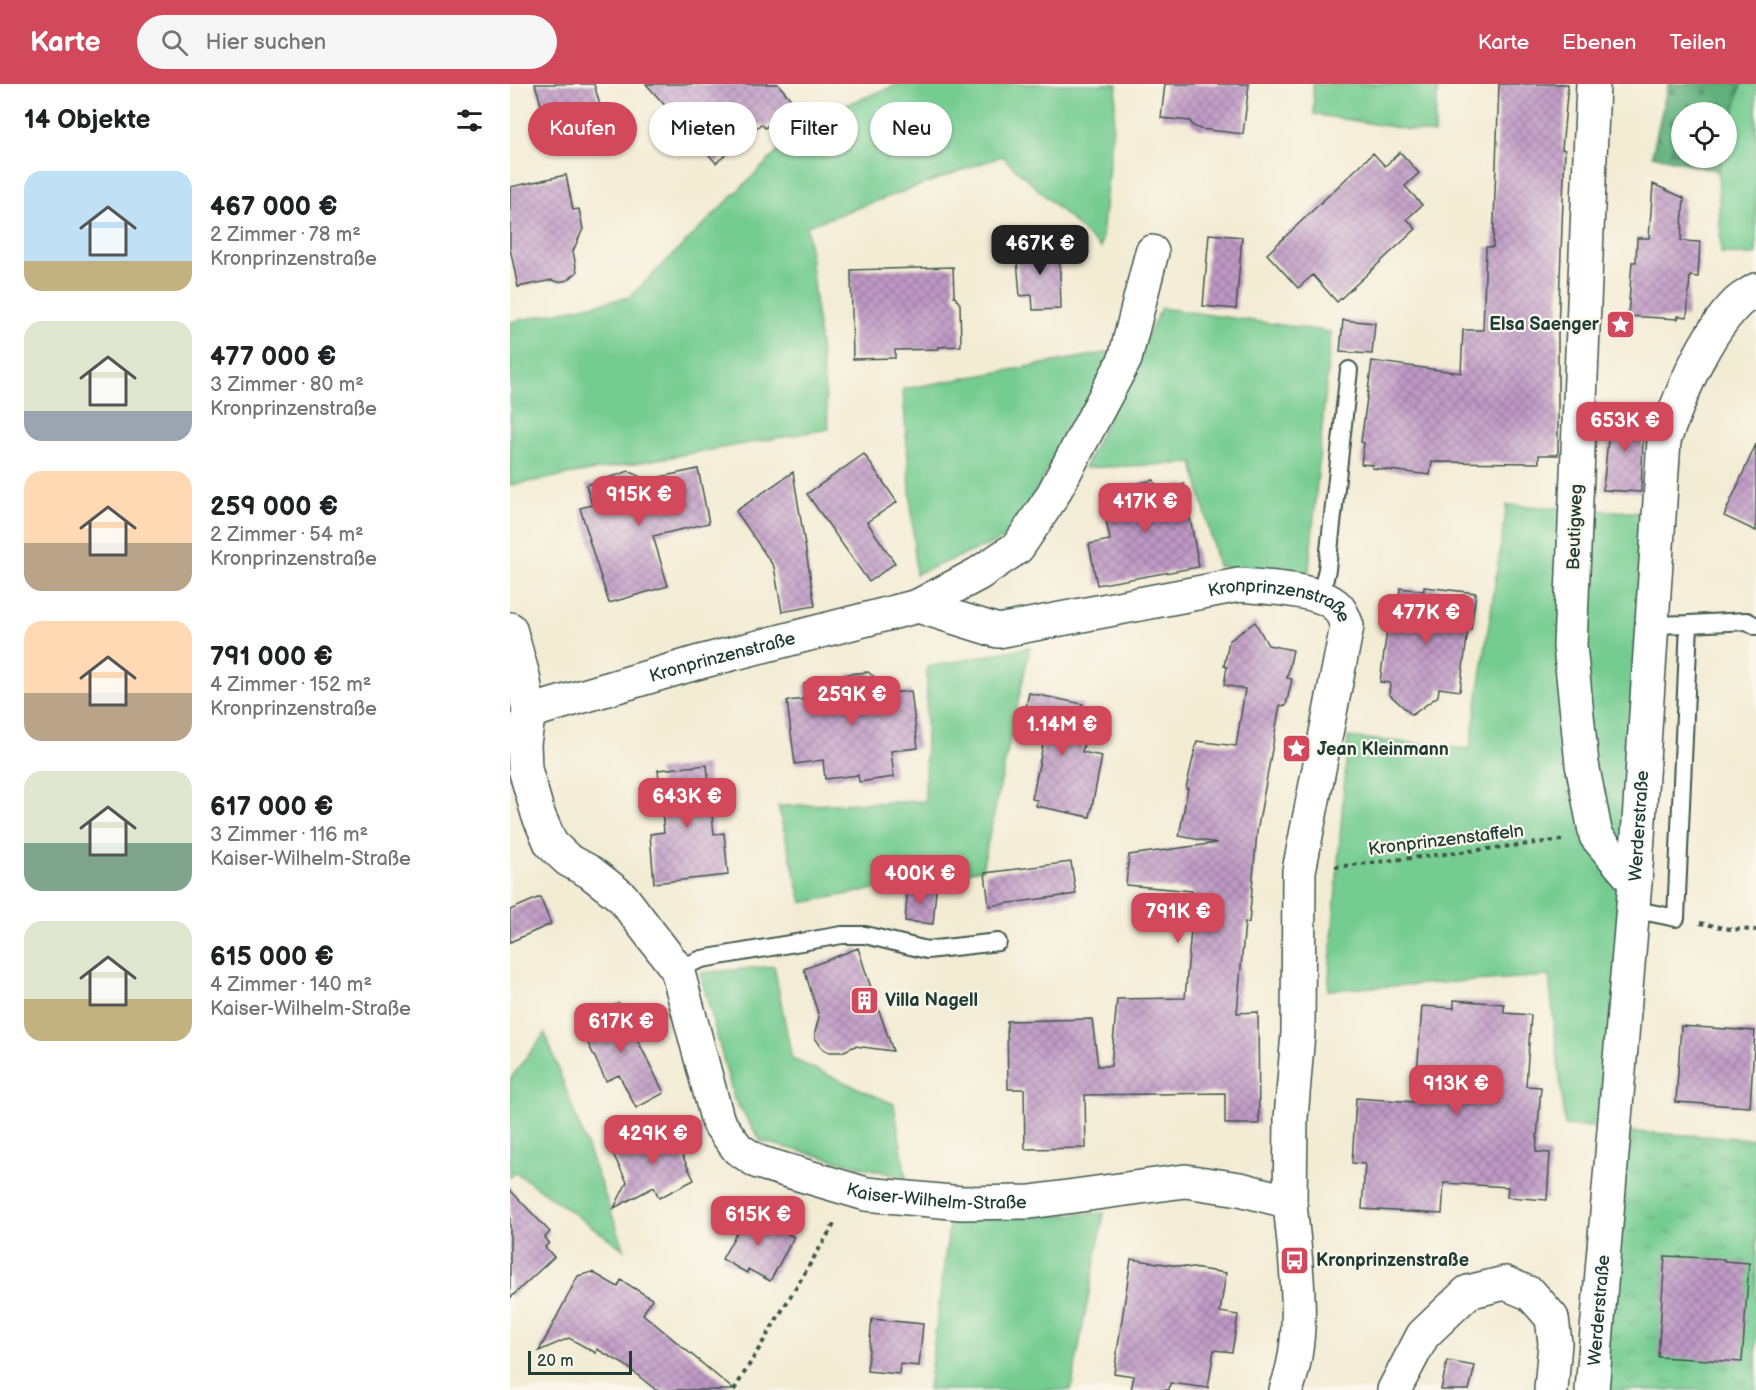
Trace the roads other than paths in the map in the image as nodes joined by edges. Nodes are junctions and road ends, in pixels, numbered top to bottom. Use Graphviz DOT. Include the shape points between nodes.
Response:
graph roads {
  1 [pos="1593,84"];
  2 [pos="1152,252"];
  3 [pos="1756,290"];
  4 [pos="1349,370"];
  5 [pos="1320,596"];
  6 [pos="918,606"];
  7 [pos="1753,622"];
  8 [pos="1689,624"];
  9 [pos="1652,625"];
  10 [pos="510,629"];
  11 [pos="529,712"];
  12 [pos="1634,896"];
  13 [pos="998,942"];
  14 [pos="677,969"];
  15 [pos="1290,1202"];
  16 [pos="1286,1390"];
  17 [pos="1394,1390"];
  18 [pos="1551,1390"];
  19 [pos="1592,1390"];
  1 -- 12 [label="street, Beutigweg" via="1570,646 1582,764 1596,836"];
  2 -- 6 [label="street, Kronprinzenstraße" via="1125,359 1051,498 1018,547"];
  3 -- 9 [label="street, Werderstraße" via="1738,302 1715,329 1685,387 1664,440"];
  4 -- 5 [label="lane" via="1327,569"];
  5 -- 6 [label="street, Kronprinzenstraße" via="1239,585 998,631"];
  5 -- 15 [label="street, Kronprinzenstraße" via="1338,608 1347,627 1299,871 1298,1033"];
  6 -- 11 [label="street, Kronprinzenstraße" via="696,663"];
  7 -- 8 [label="lane"];
  8 -- 9 [label="lane"];
  8 -- 12 [label="lane" via="1676,918"];
  9 -- 12 [label="street, Werderstraße"];
  10 -- 11 [label="street, Kaiser-Wilhelm-Straße"];
  11 -- 14 [label="street, Kaiser-Wilhelm-Straße" via="525,769 550,844 622,897"];
  12 -- 19 [label="street, Werderstraße"];
  13 -- 14 [label="lane" via="927,950 865,934 842,935 702,959"];
  14 -- 15 [label="street, Kaiser-Wilhelm-Straße" via="718,1122 738,1149 758,1162 866,1194 962,1203 1030,1202 1185,1180"];
  15 -- 16 [label="street" via="1298,1346"];
  17 -- 18 [label="street" via="1423,1335 1468,1292 1505,1283 1531,1294 1552,1318 1555,1343"];
}
